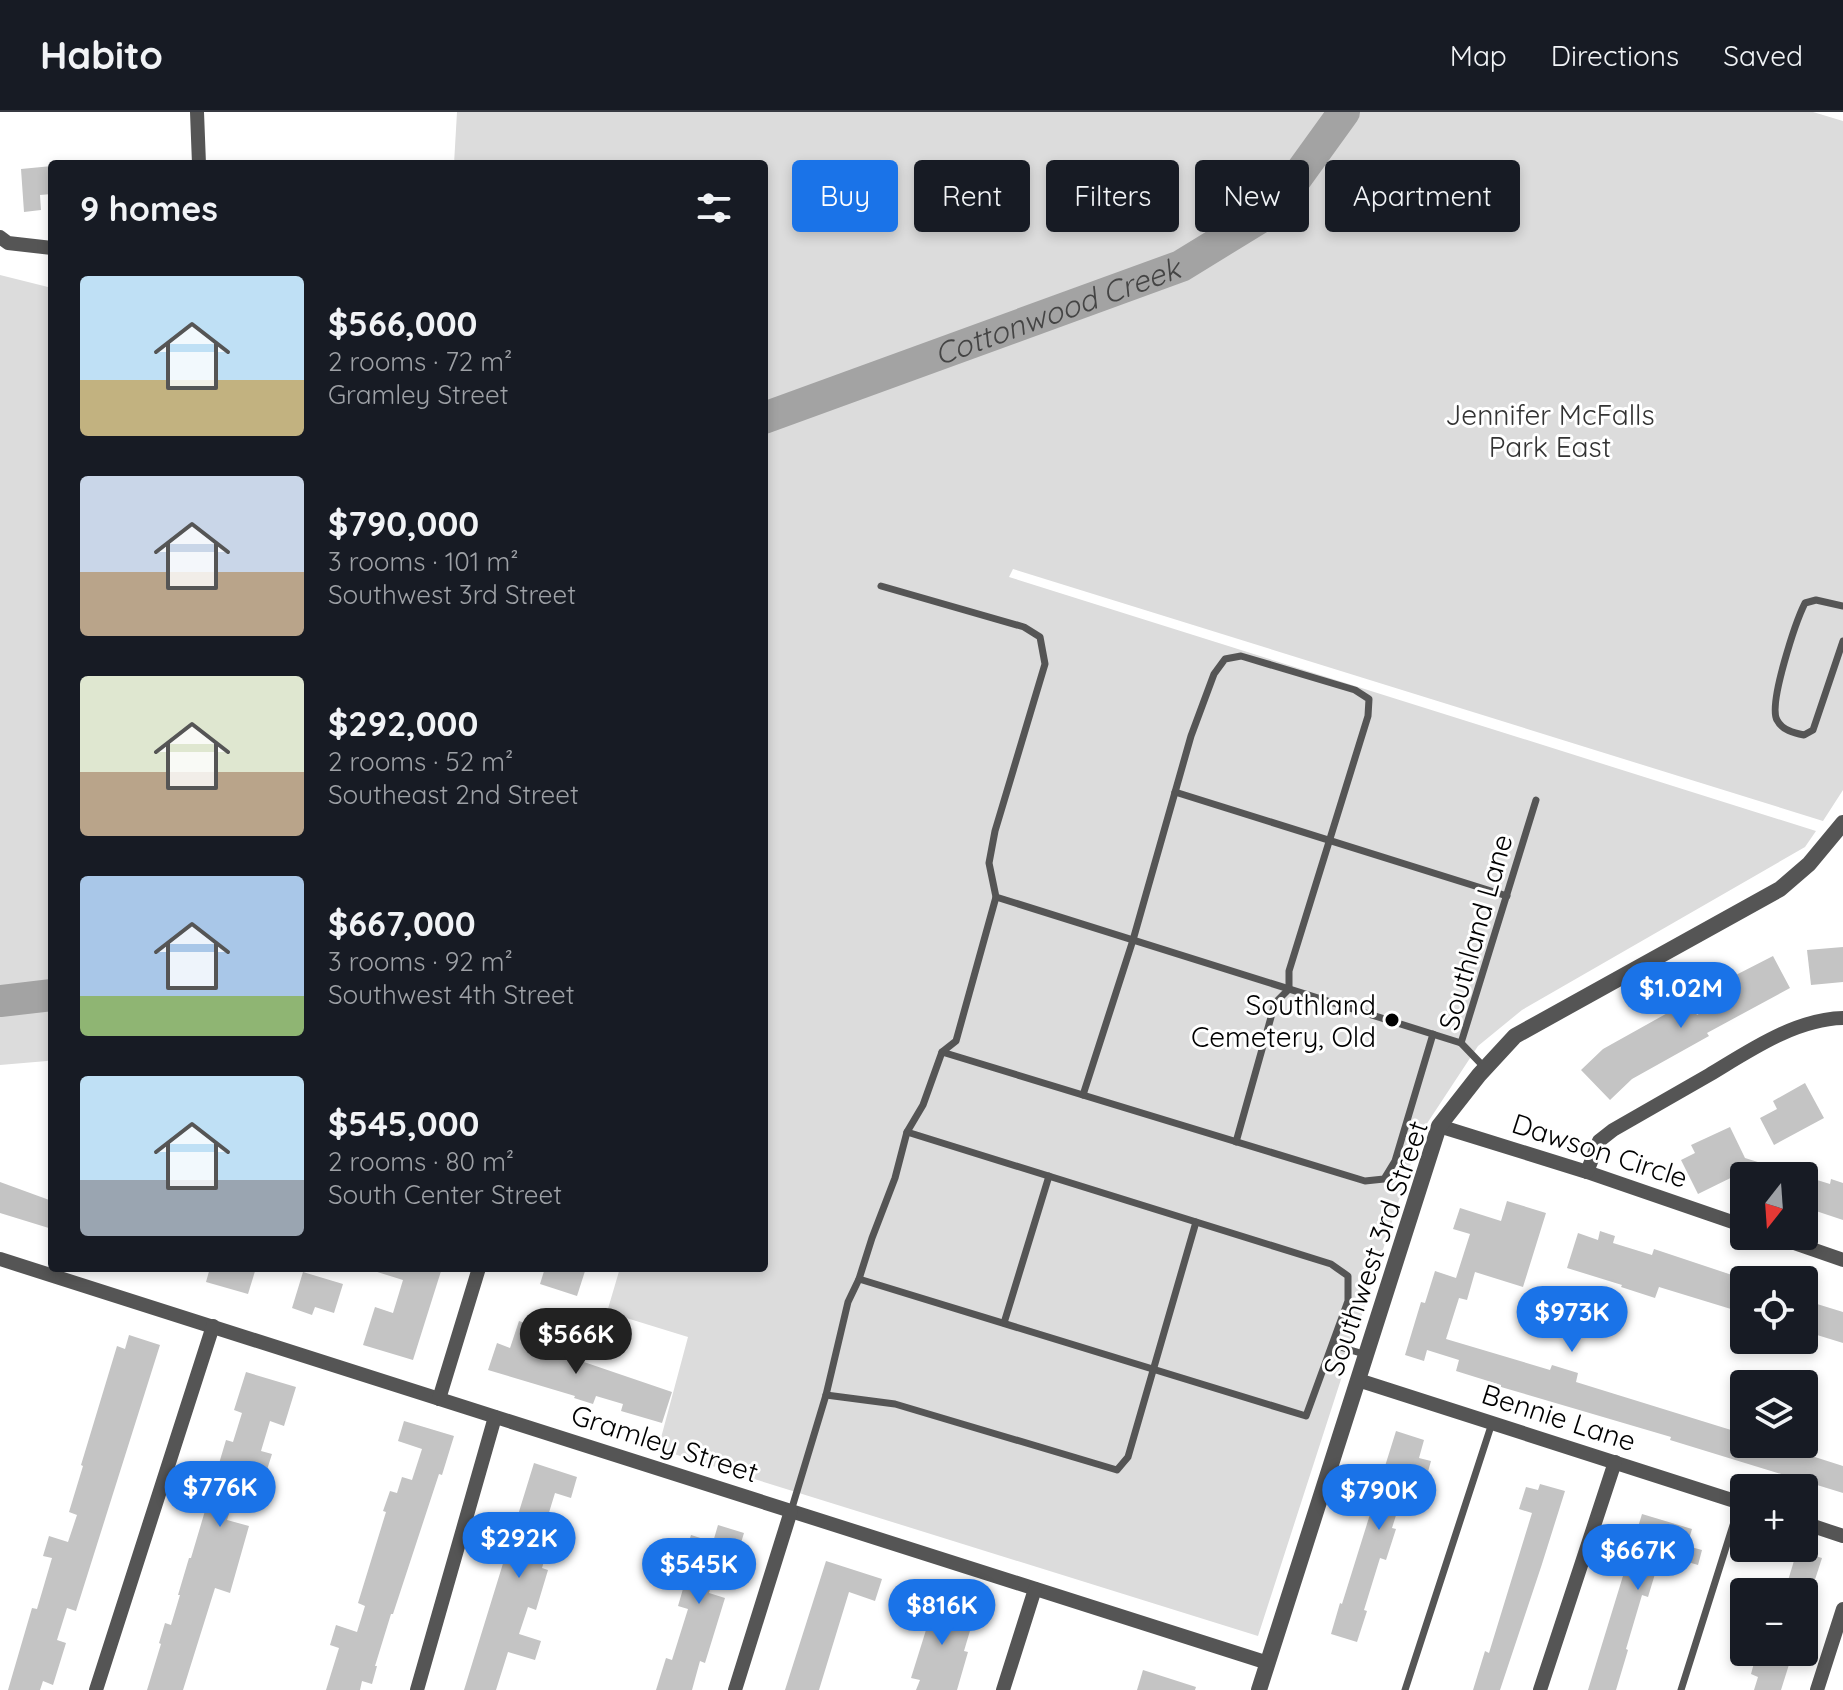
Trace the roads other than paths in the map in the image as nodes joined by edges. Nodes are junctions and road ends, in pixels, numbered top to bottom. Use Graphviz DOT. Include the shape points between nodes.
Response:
graph roads {
  1 [pos="197,112"];
  2 [pos="199,160"];
  3 [pos="0,237"];
  4 [pos="48,248"];
  5 [pos="881,586"];
  6 [pos="1843,606"];
  7 [pos="1843,641"];
  8 [pos="1175,792"];
  9 [pos="1536,800"];
  10 [pos="1841,830"];
  11 [pos="1329,839"];
  12 [pos="1507,896"];
  13 [pos="996,897"];
  14 [pos="1133,940"];
  15 [pos="1289,989"];
  16 [pos="1843,1018"];
  17 [pos="1433,1034"];
  18 [pos="1461,1043"];
  19 [pos="942,1052"];
  20 [pos="1485,1068"];
  21 [pos="1083,1095"];
  22 [pos="1439,1126"];
  23 [pos="907,1132"];
  24 [pos="1236,1142"];
  25 [pos="1587,1172"];
  26 [pos="1049,1176"];
  27 [pos="1730,1221"];
  28 [pos="1196,1222"];
  29 [pos="1814,1250"];
  30 [pos="0,1259"];
  31 [pos="1843,1260"];
  32 [pos="478,1272"];
  33 [pos="859,1279"];
  34 [pos="1004,1323"];
  35 [pos="213,1326"];
  36 [pos="1333,1345"];
  37 [pos="1366,1355"];
  38 [pos="1153,1369"];
  39 [pos="1358,1380"];
  40 [pos="826,1395"];
  41 [pos="439,1399"];
  42 [pos="495,1417"];
  43 [pos="1492,1423"];
  44 [pos="1615,1462"];
  45 [pos="1730,1499"];
  46 [pos="791,1511"];
  47 [pos="1818,1528"];
  48 [pos="1843,1536"];
  49 [pos="1730,1540"];
  50 [pos="1035,1589"];
  51 [pos="1843,1609"];
  52 [pos="1268,1663"];
  53 [pos="96,1690"];
  54 [pos="417,1690"];
  55 [pos="735,1690"];
  56 [pos="1003,1690"];
  57 [pos="1259,1690"];
  58 [pos="1405,1690"];
  59 [pos="1540,1690"];
  60 [pos="1681,1690"];
  61 [pos="1817,1690"];
  1 -- 2 [label="street"];
  3 -- 4 [label="street" via="8,243"];
  5 -- 13 [label="lane" via="1024,627 1040,637 1045,664 989,863"];
  6 -- 7 [label="lane" via="1816,600 1805,603 1797,618 1774,702 1776,719 1788,731 1804,735 1813,730"];
  8 -- 11 [label="lane"];
  8 -- 11 [label="lane" via="1214,674 1225,659 1241,656 1355,690 1369,699 1368,716"];
  8 -- 14 [label="lane"];
  9 -- 12 [label="lane, Southland Lane"];
  10 -- 20 [label="street, Southwest 3rd Street" via="1780,889 1515,1036"];
  11 -- 12 [label="lane"];
  11 -- 15 [label="lane" via="1289,971"];
  12 -- 18 [label="lane, Southland Lane"];
  13 -- 14 [label="lane"];
  13 -- 19 [label="lane" via="956,1041"];
  14 -- 15 [label="lane"];
  14 -- 21 [label="lane"];
  15 -- 17 [label="lane"];
  15 -- 24 [label="lane" via="1275,1003"];
  16 -- 25 [label="street" via="1795,1028 1613,1130 1599,1141"];
  17 -- 18 [label="lane"];
  17 -- 24 [label="lane" via="1395,1161 1384,1179 1365,1181"];
  18 -- 20 [label="lane, Southland Lane"];
  19 -- 21 [label="lane"];
  19 -- 23 [label="lane"];
  20 -- 22 [label="street, Southwest 3rd Street"];
  21 -- 24 [label="lane"];
  22 -- 25 [label="street, Dawson Circle"];
  22 -- 37 [label="street, Southwest 3rd Street"];
  23 -- 26 [label="lane"];
  23 -- 33 [label="lane"];
  25 -- 27 [label="street, Dawson Circle"];
  26 -- 28 [label="lane"];
  26 -- 34 [label="lane"];
  28 -- 36 [label="lane" via="1331,1264 1348,1276 1348,1301"];
  28 -- 38 [label="lane"];
  29 -- 31 [label="street"];
  30 -- 35 [label="street, Gramley Street"];
  32 -- 41 [label="street"];
  33 -- 34 [label="lane"];
  33 -- 40 [label="lane" via="848,1302"];
  34 -- 38 [label="lane"];
  35 -- 41 [label="street, Gramley Street"];
  35 -- 53 [label="street"];
  36 -- 37 [label="lane"];
  36 -- 38 [label="lane" via="1306,1416"];
  37 -- 39 [label="street, Southwest 3rd Street"];
  38 -- 40 [label="lane" via="1128,1457 1117,1470 895,1404"];
  39 -- 43 [label="street, Bennie Lane"];
  39 -- 52 [label="street, Southwest 3rd Street"];
  40 -- 46 [label="lane"];
  41 -- 42 [label="street, Gramley Street"];
  42 -- 46 [label="street, Gramley Street"];
  42 -- 54 [label="street"];
  43 -- 44 [label="street, Bennie Lane"];
  43 -- 58 [label="lane"];
  44 -- 45 [label="street, Bennie Lane"];
  44 -- 59 [label="street"];
  46 -- 50 [label="street, Gramley Street"];
  46 -- 55 [label="street"];
  47 -- 48 [label="street"];
  49 -- 60 [label="lane"];
  50 -- 52 [label="street, Gramley Street"];
  50 -- 56 [label="street"];
  51 -- 61 [label="street"];
  52 -- 57 [label="street, Southwest 3rd Street"];
}
